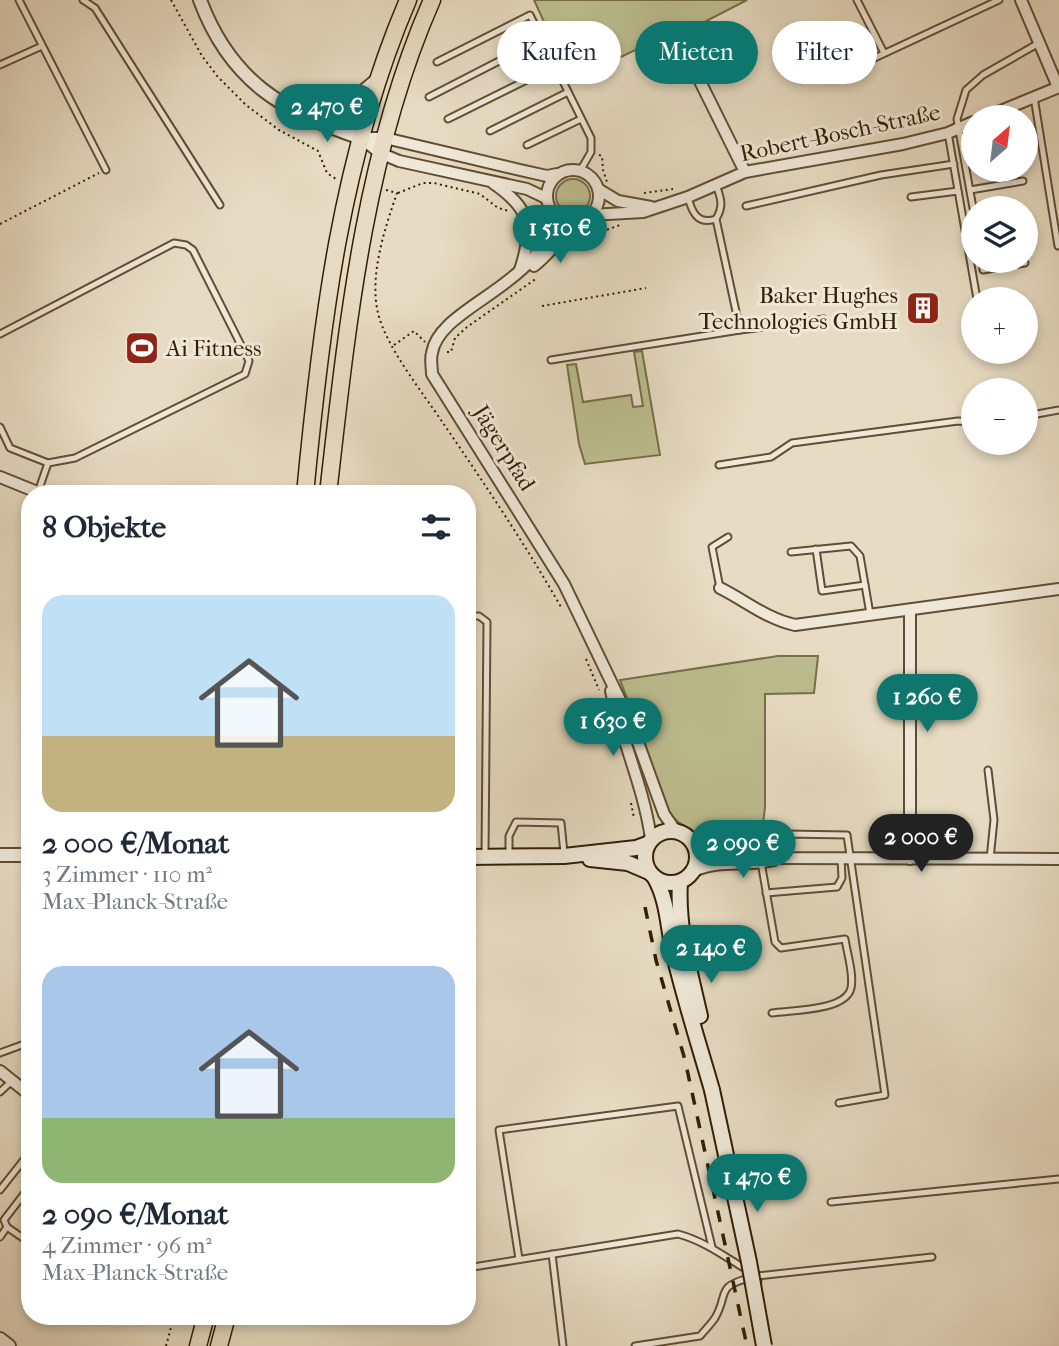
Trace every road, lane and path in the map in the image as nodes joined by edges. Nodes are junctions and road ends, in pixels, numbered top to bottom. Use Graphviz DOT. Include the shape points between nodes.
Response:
graph roads {
  1 [pos="19,0"];
  2 [pos="83,0"];
  3 [pos="171,0"];
  4 [pos="188,0"];
  5 [pos="200,0"];
  6 [pos="408,0"];
  7 [pos="432,0"];
  8 [pos="857,0"];
  9 [pos="999,0"];
  10 [pos="1021,0"];
  11 [pos="207,19"];
  12 [pos="518,21"];
  13 [pos="533,21"];
  14 [pos="497,32"];
  15 [pos="1039,43"];
  16 [pos="42,46"];
  17 [pos="884,53"];
  18 [pos="877,56"];
  19 [pos="437,62"];
  20 [pos="497,62"];
  21 [pos="0,65"];
  22 [pos="379,78"];
  23 [pos="519,84"];
  24 [pos="564,84"];
  25 [pos="701,84"];
  26 [pos="1059,87"];
  27 [pos="568,92"];
  28 [pos="429,97"];
  29 [pos="1034,97"];
  30 [pos="1015,105"];
  31 [pos="304,117"];
  32 [pos="448,119"];
  33 [pos="581,119"];
  34 [pos="960,128"];
  35 [pos="490,131"];
  36 [pos="948,133"];
  37 [pos="362,138"];
  38 [pos="527,145"];
  39 [pos="383,146"];
  40 [pos="591,152"];
  41 [pos="954,164"];
  42 [pos="106,170"];
  43 [pos="580,171"];
  44 [pos="745,172"];
  45 [pos="557,174"];
  46 [pos="488,180"];
  47 [pos="1017,182"];
  48 [pos="348,183"];
  49 [pos="716,185"];
  50 [pos="603,186"];
  51 [pos="373,187"];
  52 [pos="970,190"];
  53 [pos="958,191"];
  54 [pos="684,192"];
  55 [pos="397,193"];
  56 [pos="642,194"];
  57 [pos="971,196"];
  58 [pos="911,197"];
  59 [pos="546,198"];
  60 [pos="220,205"];
  61 [pos="520,205"];
  62 [pos="746,206"];
  63 [pos="653,207"];
  64 [pos="555,215"];
  65 [pos="592,215"];
  66 [pos="716,219"];
  67 [pos="579,222"];
  68 [pos="0,224"];
  69 [pos="621,225"];
  70 [pos="561,239"];
  71 [pos="1058,246"];
  72 [pos="519,273"];
  73 [pos="540,276"];
  74 [pos="975,287"];
  75 [pos="646,288"];
  76 [pos="542,306"];
  77 [pos="824,320"];
  78 [pos="740,330"];
  79 [pos="0,334"];
  80 [pos="393,346"];
  81 [pos="432,351"];
  82 [pos="551,360"];
  83 [pos="1059,410"];
  84 [pos="1038,414"];
  85 [pos="961,421"];
  86 [pos="0,427"];
  87 [pos="48,463"];
  88 [pos="719,465"];
  89 [pos="0,477"];
  90 [pos="21,485"];
  91 [pos="42,485"];
  92 [pos="306,485"];
  93 [pos="329,485"];
  94 [pos="728,537"];
  95 [pos="816,550"];
  96 [pos="791,552"];
  97 [pos="865,585"];
  98 [pos="720,588"];
  99 [pos="1059,589"];
  100 [pos="562,609"];
  101 [pos="910,611"];
  102 [pos="476,616"];
  103 [pos="871,616"];
  104 [pos="586,659"];
  105 [pos="606,671"];
  106 [pos="600,693"];
  107 [pos="988,770"];
  108 [pos="629,796"];
  109 [pos="648,818"];
  110 [pos="675,830"];
  111 [pos="649,842"];
  112 [pos="695,845"];
  113 [pos="0,855"];
  114 [pos="21,855"];
  115 [pos="564,856"];
  116 [pos="476,857"];
  117 [pos="485,857"];
  118 [pos="509,857"];
  119 [pos="784,858"];
  120 [pos="760,859"];
  121 [pos="845,859"];
  122 [pos="911,859"];
  123 [pos="990,859"];
  124 [pos="1059,859"];
  125 [pos="694,871"];
  126 [pos="652,875"];
  127 [pos="680,882"];
  128 [pos="765,893"];
  129 [pos="772,1013"];
  130 [pos="21,1045"];
  131 [pos="0,1053"];
  132 [pos="0,1071"];
  133 [pos="13,1080"];
  134 [pos="21,1087"];
  135 [pos="712,1090"];
  136 [pos="0,1092"];
  137 [pos="839,1103"];
  138 [pos="21,1164"];
  139 [pos="1059,1179"];
  140 [pos="0,1190"];
  141 [pos="21,1198"];
  142 [pos="831,1202"];
  143 [pos="7,1227"];
  144 [pos="0,1237"];
  145 [pos="21,1237"];
  146 [pos="712,1247"];
  147 [pos="552,1254"];
  148 [pos="932,1257"];
  149 [pos="519,1259"];
  150 [pos="476,1266"];
  151 [pos="757,1276"];
  152 [pos="172,1325"];
  153 [pos="204,1325"];
  154 [pos="225,1325"];
  155 [pos="0,1339"];
  156 [pos="9,1346"];
  157 [pos="166,1346"];
  158 [pos="198,1346"];
  159 [pos="219,1346"];
  160 [pos="563,1346"];
  161 [pos="635,1346"];
  162 [pos="764,1346"];
  163 [pos="771,1346"];
  1 -- 16 [label="lane"];
  2 -- 60 [label="lane" via="95,8"];
  3 -- 48 [label="path" via="218,77 279,130 318,151 327,173"];
  4 -- 11 [label="street"];
  5 -- 11 [label="street"];
  6 -- 22 [label="main road"];
  7 -- 39 [label="main road"];
  8 -- 17 [label="lane"];
  9 -- 17 [label="lane"];
  10 -- 15 [label="street"];
  11 -- 31 [label="street" via="243,72 269,97"];
  12 -- 13 [label="lane" via="530,15"];
  14 -- 19 [label="lane"];
  15 -- 26 [label="street"];
  15 -- 34 [label="lane" via="966,90 957,119"];
  16 -- 21 [label="lane"];
  16 -- 42 [label="lane"];
  17 -- 18 [label="lane"];
  20 -- 28 [label="lane"];
  22 -- 31 [label="street" via="339,108"];
  22 -- 37 [label="main road"];
  23 -- 32 [label="lane"];
  24 -- 27 [label="lane"];
  25 -- 44 [label="street"];
  26 -- 29 [label="street"];
  27 -- 33 [label="lane"];
  27 -- 35 [label="lane"];
  29 -- 30 [label="street"];
  29 -- 71 [label="lane"];
  31 -- 37 [label="street"];
  33 -- 38 [label="lane"];
  33 -- 40 [label="lane" via="591,138"];
  34 -- 36 [label="street, Robert-Bosch-Straße"];
  34 -- 52 [label="lane"];
  36 -- 41 [label="lane"];
  36 -- 44 [label="street, Robert-Bosch-Straße"];
  37 -- 39 [label="street"];
  37 -- 48 [label="main road"];
  39 -- 45 [label="street" via="547,176"];
  39 -- 46 [label="street" via="399,161"];
  39 -- 51 [label="main road"];
  40 -- 43 [label="lane"];
  40 -- 50 [label="path" via="602,156"];
  41 -- 53 [label="lane"];
  41 -- 62 [label="lane" via="881,175"];
  42 -- 68 [label="path"];
  43 -- 45 [label="street"];
  43 -- 50 [label="street"];
  44 -- 49 [label="street, Robert-Bosch-Straße"];
  45 -- 59 [label="street"];
  46 -- 59 [label="street"];
  46 -- 61 [label="street"];
  47 -- 52 [label="lane"];
  48 -- 92 [label="main road" via="327,307"];
  49 -- 54 [label="street, Robert-Bosch-Straße"];
  49 -- 66 [label="lane, Robert-Bosch-Straße" via="722,210"];
  50 -- 63 [label="street, Robert-Bosch-Straße" via="618,201"];
  50 -- 65 [label="street"];
  51 -- 55 [label="path"];
  51 -- 93 [label="main road"];
  52 -- 57 [label="lane"];
  53 -- 58 [label="lane"];
  53 -- 74 [label="lane"];
  54 -- 56 [label="path"];
  54 -- 63 [label="street, Robert-Bosch-Straße"];
  54 -- 66 [label="lane" via="694,215 708,222"];
  55 -- 61 [label="path" via="434,183 480,194 505,212"];
  55 -- 80 [label="path" via="376,271 377,313"];
  59 -- 64 [label="street"];
  61 -- 72 [label="street" via="528,232"];
  63 -- 65 [label="street, Robert-Bosch-Straße"];
  64 -- 67 [label="street"];
  64 -- 72 [label="street" via="551,234"];
  65 -- 67 [label="street"];
  66 -- 78 [label="lane, Robert-Bosch-Straße"];
  67 -- 70 [label="street"];
  69 -- 70 [label="path" via="569,244"];
  70 -- 72 [label="street" via="540,261"];
  72 -- 81 [label="street" via="452,321"];
  73 -- 81 [label="path" via="467,327 455,338 451,352"];
  75 -- 76 [label="path"];
  77 -- 78 [label="lane"];
  78 -- 82 [label="lane"];
  79 -- 87 [label="lane" via="174,243 193,250 249,361 245,374 75,458"];
  80 -- 81 [label="path" via="414,331"];
  80 -- 100 [label="path"];
  81 -- 105 [label="street, Jägerpfad" via="432,374 564,584"];
  83 -- 84 [label="lane"];
  85 -- 88 [label="lane" via="792,443 771,457"];
  86 -- 87 [label="lane" via="10,448"];
  87 -- 91 [label="lane"];
  89 -- 90 [label="street"];
  94 -- 98 [label="lane" via="712,547"];
  95 -- 96 [label="lane"];
  95 -- 97 [label="lane" via="856,549"];
  95 -- 97 [label="lane" via="822,591"];
  97 -- 103 [label="lane"];
  98 -- 103 [label="street" via="764,615 795,625"];
  99 -- 101 [label="street"];
  101 -- 103 [label="street"];
  101 -- 122 [label="street"];
  102 -- 117 [label="lane" via="487,622"];
  104 -- 106 [label="path"];
  105 -- 109 [label="street"];
  105 -- 110 [label="street" via="631,723 664,814"];
  107 -- 123 [label="lane" via="994,820"];
  108 -- 109 [label="path" via="634,818"];
  109 -- 111 [label="street"];
  110 -- 111 [label="main road"];
  110 -- 112 [label="main road"];
  111 -- 115 [label="main road" via="636,848"];
  111 -- 126 [label="main road" via="645,853"];
  112 -- 120 [label="street"];
  112 -- 125 [label="main road"];
  113 -- 114 [label="street"];
  115 -- 118 [label="main road"];
  115 -- 118 [label="lane" via="561,823 516,822 509,836"];
  115 -- 126 [label="main road" via="628,863"];
  116 -- 117 [label="main road"];
  117 -- 118 [label="main road"];
  119 -- 120 [label="street"];
  119 -- 121 [label="street"];
  119 -- 121 [label="lane" via="786,834 847,835"];
  120 -- 125 [label="street"];
  120 -- 128 [label="lane"];
  121 -- 122 [label="street"];
  121 -- 128 [label="lane" via="837,887"];
  121 -- 137 [label="lane" via="885,1095"];
  122 -- 123 [label="street"];
  123 -- 124 [label="street"];
  125 -- 127 [label="main road"];
  126 -- 127 [label="main road" via="663,882"];
  126 -- 135 [label="main road" via="664,893 675,959"];
  127 -- 135 [label="main road" via="685,949"];
  128 -- 129 [label="lane" via="780,948 845,939 852,986 837,1004"];
  130 -- 131 [label="lane"];
  132 -- 133 [label="street"];
  133 -- 134 [label="street"];
  133 -- 136 [label="lane"];
  135 -- 162 [label="main road, bridge"];
  138 -- 140 [label="lane"];
  139 -- 142 [label="lane"];
  141 -- 143 [label="lane" via="4,1220"];
  143 -- 144 [label="lane"];
  143 -- 145 [label="lane"];
  146 -- 147 [label="lane" via="678,1234"];
  146 -- 149 [label="lane" via="678,1106 499,1130"];
  146 -- 151 [label="lane"];
  147 -- 149 [label="lane"];
  147 -- 160 [label="lane"];
  148 -- 151 [label="lane"];
  149 -- 150 [label="lane"];
  151 -- 161 [label="lane" via="727,1287 716,1317 701,1336"];
  151 -- 163 [label="lane"];
  152 -- 157 [label="path"];
  153 -- 158 [label="main road"];
  154 -- 159 [label="main road"];
  155 -- 156 [label="street"];
}
